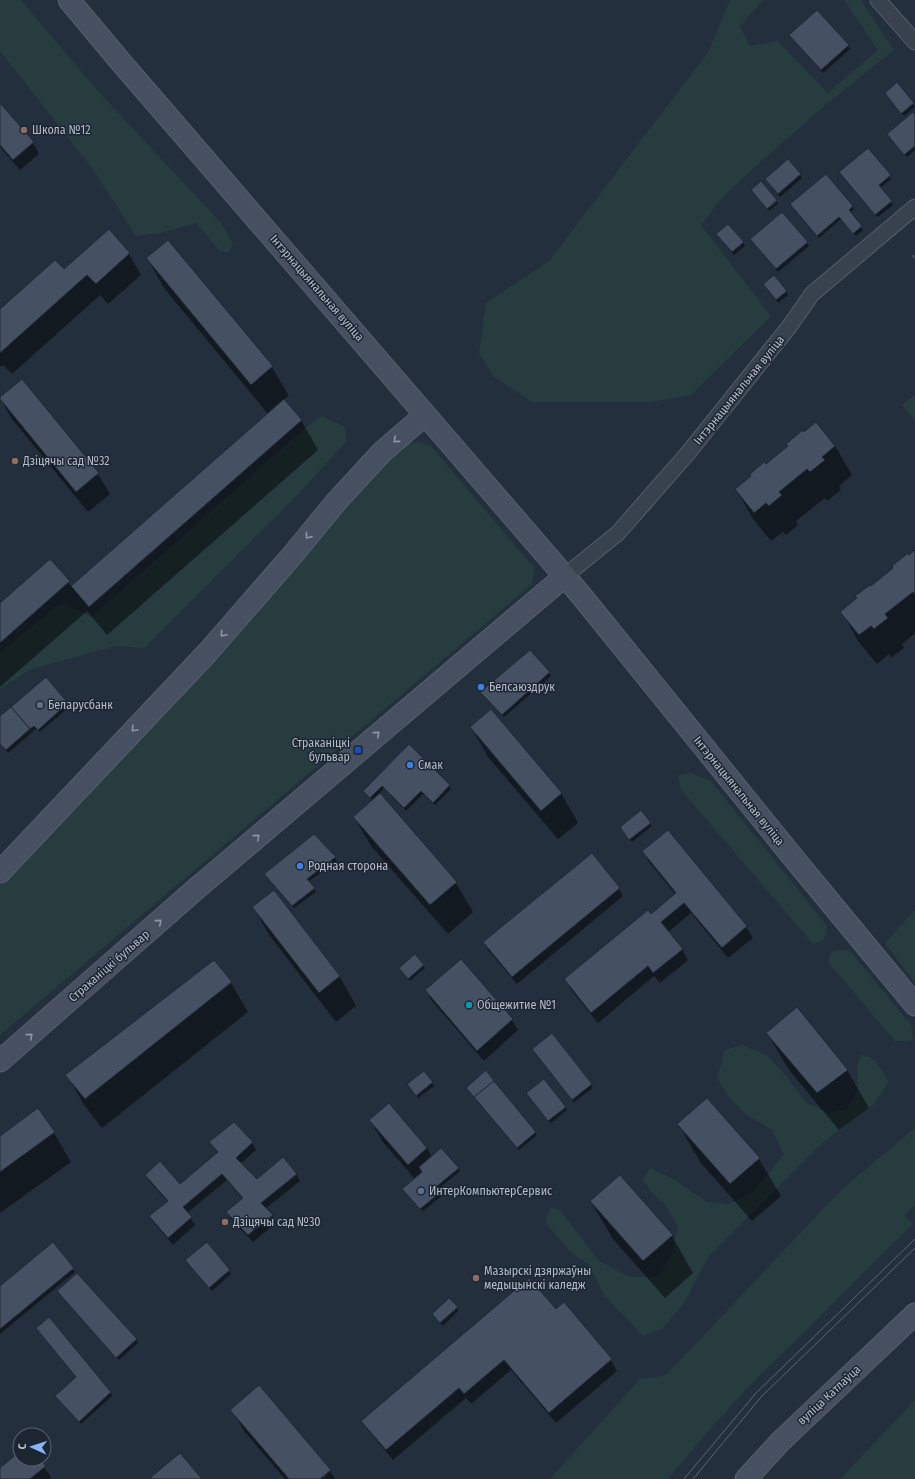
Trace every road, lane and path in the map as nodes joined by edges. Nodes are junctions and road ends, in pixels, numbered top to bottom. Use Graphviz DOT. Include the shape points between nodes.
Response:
graph roads {
  1 [pos="69,0"];
  2 [pos="878,0"];
  3 [pos="915,42"];
  4 [pos="915,207"];
  5 [pos="426,414"];
  6 [pos="565,576"];
  7 [pos="0,872"];
  8 [pos="915,1005"];
  9 [pos="0,1061"];
  10 [pos="915,1314"];
  11 [pos="746,1479"];
  1 -- 5 [label="main road, Інтэрнацыянальная вуліца"];
  2 -- 3 [label="street"];
  4 -- 6 [label="street, Інтэрнацыянальная вуліца" via="812,294 789,327 688,453 618,533"];
  5 -- 6 [label="main road, Інтэрнацыянальная вуліца"];
  5 -- 7 [label="main road, one-way" via="382,452 208,652"];
  6 -- 8 [label="main road, Інтэрнацыянальная вуліца"];
  9 -- 6 [label="main road, Страканіцкі бульвар, one-way" via="190,894"];
  10 -- 11 [label="main road, вуліца Катлаўца" via="781,1441"];
}
